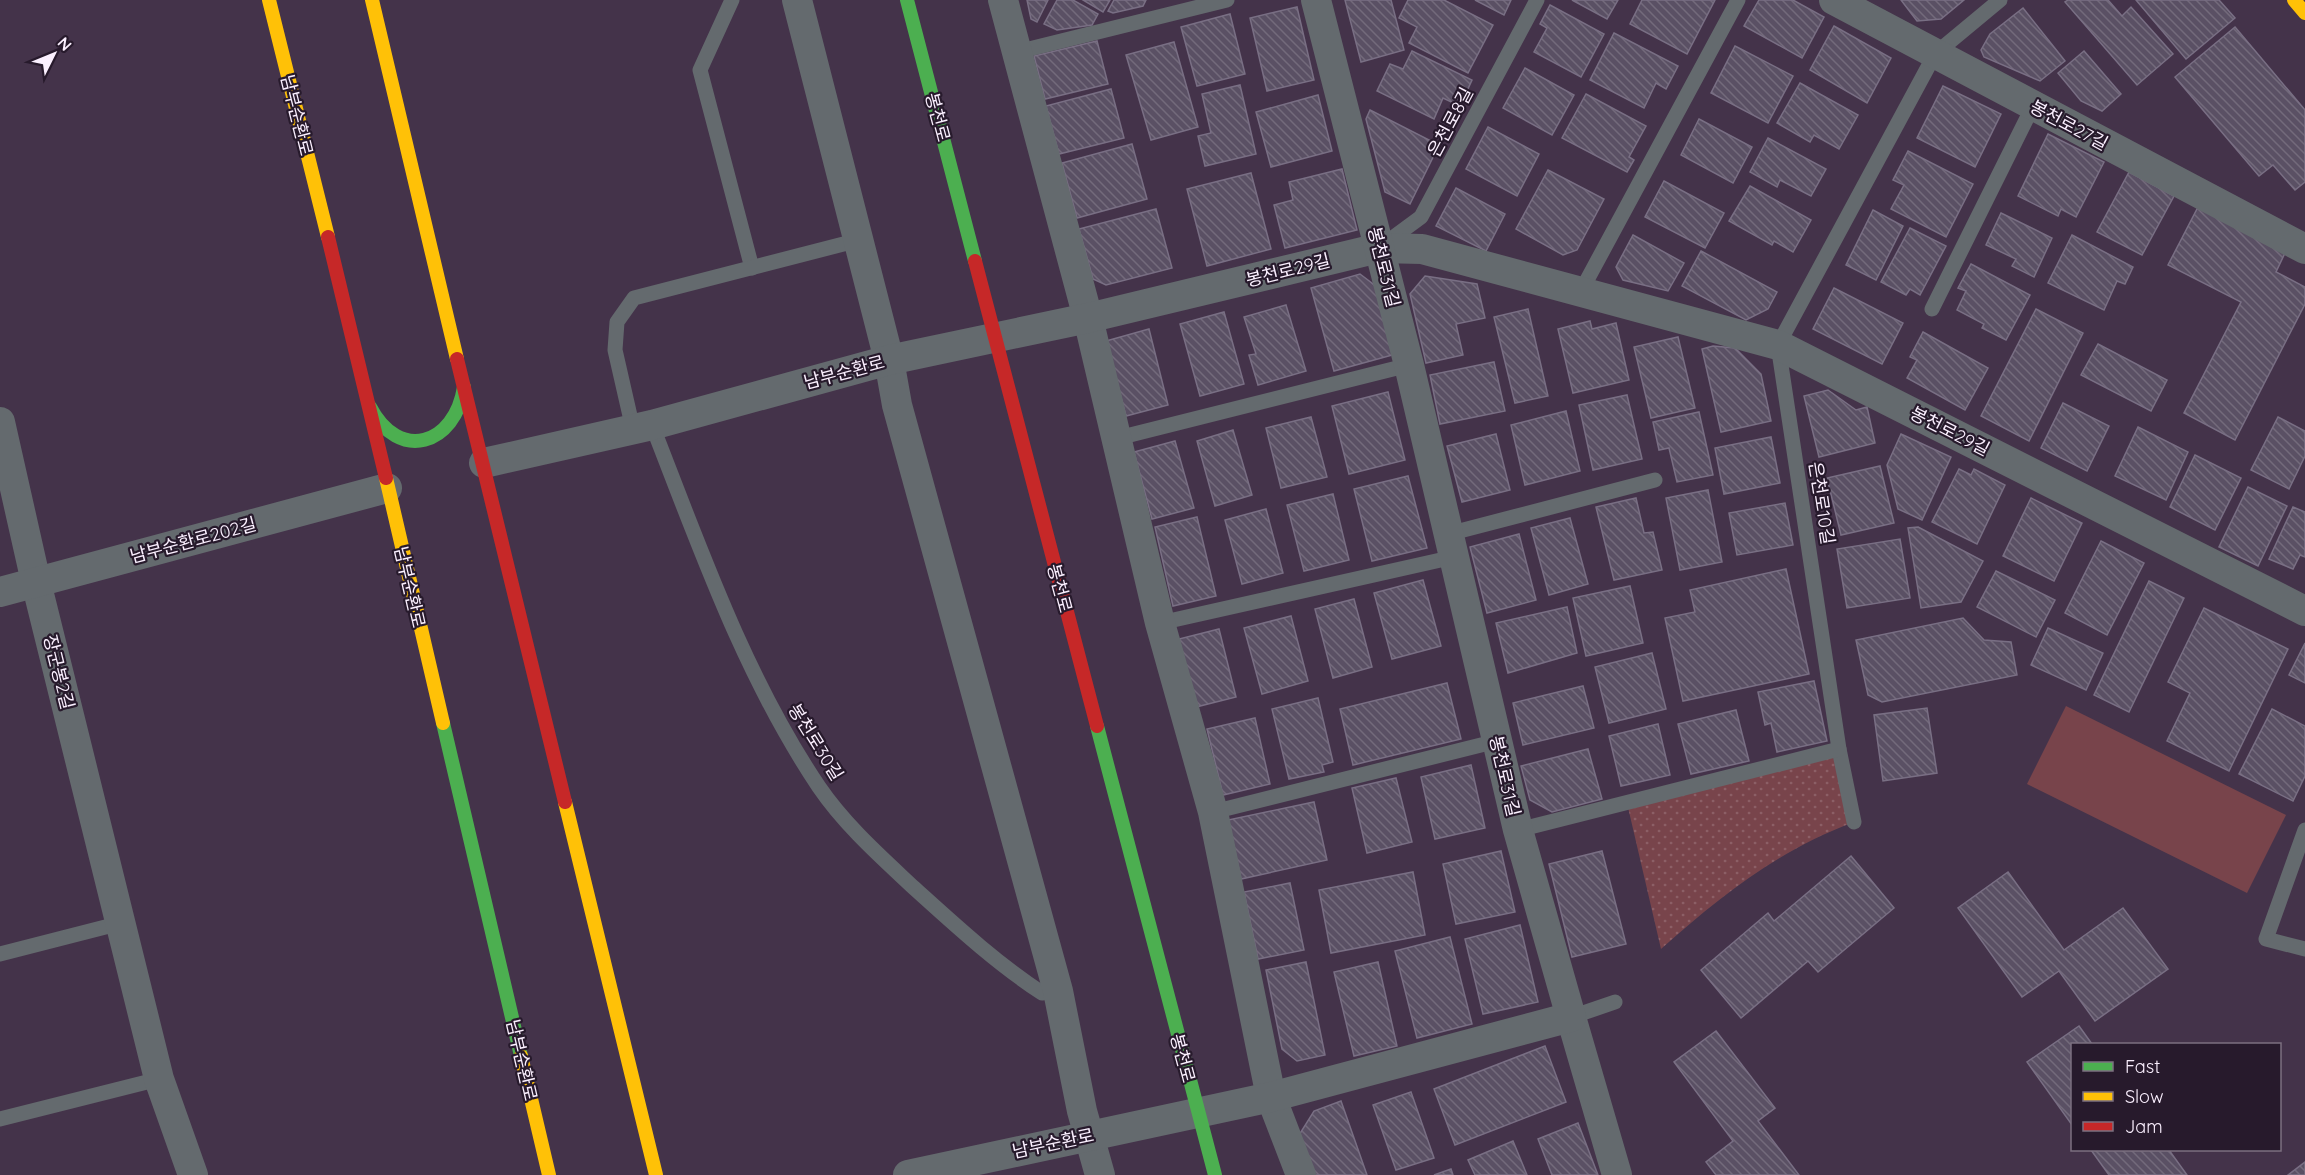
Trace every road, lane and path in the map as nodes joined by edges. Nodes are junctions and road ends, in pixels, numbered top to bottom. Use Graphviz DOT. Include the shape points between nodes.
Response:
graph roads {
  1 [pos="269,0"];
  2 [pos="372,0"];
  3 [pos="732,0"];
  4 [pos="797,0"];
  5 [pos="907,0"];
  6 [pos="1003,0"];
  7 [pos="1227,0"];
  8 [pos="1316,0"];
  9 [pos="1537,0"];
  10 [pos="1738,0"];
  11 [pos="1834,0"];
  12 [pos="2000,0"];
  13 [pos="2294,0"];
  14 [pos="2305,13"];
  15 [pos="1017,52"];
  16 [pos="1935,54"];
  17 [pos="2033,106"];
  18 [pos="859,240"];
  19 [pos="1379,248"];
  20 [pos="2305,249"];
  21 [pos="752,268"];
  22 [pos="1580,293"];
  23 [pos="1932,309"];
  24 [pos="1088,318"];
  25 [pos="995,337"];
  26 [pos="1778,345"];
  27 [pos="889,360"];
  28 [pos="1409,365"];
  29 [pos="464,385"];
  30 [pos="368,400"];
  31 [pos="0,422"];
  32 [pos="642,427"];
  33 [pos="1118,438"];
  34 [pos="484,463"];
  35 [pos="1655,480"];
  36 [pos="387,488"];
  37 [pos="1451,546"];
  38 [pos="36,582"];
  39 [pos="0,592"];
  40 [pos="2305,611"];
  41 [pos="1160,623"];
  42 [pos="1497,741"];
  43 [pos="1839,749"];
  44 [pos="1213,812"];
  45 [pos="1854,822"];
  46 [pos="1518,830"];
  47 [pos="2305,830"];
  48 [pos="121,922"];
  49 [pos="2305,949"];
  50 [pos="0,954"];
  51 [pos="1058,991"];
  52 [pos="1615,1002"];
  53 [pos="1571,1017"];
  54 [pos="159,1079"];
  55 [pos="1272,1097"];
  56 [pos="1197,1113"];
  57 [pos="0,1119"];
  58 [pos="1088,1135"];
  59 [pos="193,1175"];
  60 [pos="549,1175"];
  61 [pos="657,1175"];
  62 [pos="908,1175"];
  63 [pos="1100,1175"];
  64 [pos="1215,1175"];
  65 [pos="1301,1175"];
  66 [pos="1617,1175"];
  1 -- 30 [label="main road, 남부순환로"];
  2 -- 29 [label="main road"];
  3 -- 21 [label="lane" via="700,70"];
  4 -- 18 [label="street"];
  5 -- 25 [label="main road, 봉천로"];
  6 -- 15 [label="street"];
  7 -- 15 [label="lane"];
  8 -- 19 [label="street, 봉천로31길"];
  9 -- 19 [label="lane, 은천로8길" via="1421,217"];
  10 -- 22 [label="lane"];
  11 -- 16 [label="street, 봉천로27길"];
  12 -- 16 [label="lane"];
  13 -- 14 [label="main road"];
  15 -- 24 [label="street"];
  16 -- 17 [label="street, 봉천로27길"];
  16 -- 26 [label="lane"];
  17 -- 20 [label="street, 봉천로27길"];
  17 -- 23 [label="lane"];
  18 -- 21 [label="lane, 봉천로30길"];
  18 -- 27 [label="street"];
  19 -- 22 [label="street, 봉천로29길" via="1422,249"];
  19 -- 24 [label="street, 봉천로29길"];
  19 -- 28 [label="street, 봉천로31길"];
  21 -- 32 [label="lane, 봉천로30길" via="634,298 628,306 617,322 615,350"];
  22 -- 26 [label="street, 봉천로29길"];
  24 -- 25 [label="street, 봉천로29길"];
  24 -- 33 [label="street"];
  25 -- 27 [label="street, 남부순환로"];
  25 -- 56 [label="main road, 봉천로"];
  26 -- 40 [label="street, 봉천로29길"];
  26 -- 43 [label="lane, 은천로10길"];
  27 -- 32 [label="street, 남부순환로"];
  27 -- 51 [label="street" via="897,405"];
  28 -- 33 [label="lane"];
  28 -- 37 [label="street, 봉천로31길"];
  29 -- 30 [label="main road" via="459,415 439,436 424,441 394,436 372,415"];
  29 -- 34 [label="main road"];
  30 -- 36 [label="main road, 남부순환로"];
  31 -- 38 [label="street, 장군봉2길"];
  32 -- 34 [label="street, 남부순환로"];
  32 -- 51 [label="lane, 봉천로30길" via="776,715 820,789 851,828 946,917 1034,988 1042,993"];
  33 -- 41 [label="street"];
  34 -- 61 [label="main road"];
  35 -- 37 [label="lane"];
  36 -- 38 [label="street, 남부순환로202길"];
  36 -- 60 [label="main road, 남부순환로"];
  37 -- 41 [label="lane"];
  37 -- 42 [label="street, 봉천로31길"];
  38 -- 39 [label="street, 남부순환로202길"];
  38 -- 48 [label="street, 장군봉2길"];
  41 -- 44 [label="street"];
  42 -- 44 [label="lane"];
  42 -- 46 [label="street, 봉천로31길"];
  43 -- 45 [label="lane, 은천로10길"];
  43 -- 46 [label="lane"];
  44 -- 55 [label="street"];
  46 -- 53 [label="street, 봉천로31길"];
  47 -- 49 [label="lane" via="2266,939"];
  48 -- 50 [label="lane"];
  48 -- 54 [label="street, 장군봉2길"];
  51 -- 58 [label="street"];
  52 -- 53 [label="lane"];
  53 -- 55 [label="street"];
  53 -- 66 [label="street, 봉천로31길"];
  54 -- 57 [label="lane"];
  54 -- 59 [label="street, 장군봉2길"];
  55 -- 56 [label="street"];
  55 -- 65 [label="street"];
  56 -- 58 [label="street, 남부순환로"];
  56 -- 64 [label="main road, 봉천로"];
  58 -- 62 [label="street, 남부순환로"];
  58 -- 63 [label="street"];
}
